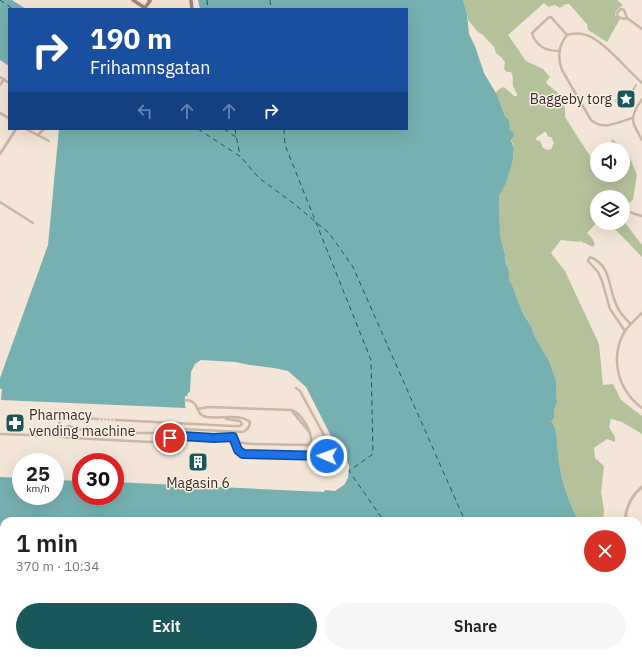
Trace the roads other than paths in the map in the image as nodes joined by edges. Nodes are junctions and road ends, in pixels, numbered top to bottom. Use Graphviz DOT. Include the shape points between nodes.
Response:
graph roads {
  1 [pos="133,0"];
  2 [pos="149,0"];
  3 [pos="145,8"];
  4 [pos="627,18"];
  5 [pos="642,29"];
  6 [pos="567,36"];
  7 [pos="559,51"];
  8 [pos="0,77"];
  9 [pos="4,79"];
  10 [pos="8,81"];
  11 [pos="642,83"];
  12 [pos="0,85"];
  13 [pos="636,85"];
  14 [pos="629,97"];
  15 [pos="642,99"];
  16 [pos="632,118"];
  17 [pos="15,130"];
  18 [pos="28,130"];
  19 [pos="43,130"];
  20 [pos="38,136"];
  21 [pos="642,140"];
  22 [pos="49,141"];
  23 [pos="0,154"];
  24 [pos="616,186"];
  25 [pos="0,202"];
  26 [pos="642,216"];
  27 [pos="33,223"];
  28 [pos="642,313"];
  29 [pos="631,324"];
  30 [pos="625,331"];
  31 [pos="296,388"];
  32 [pos="185,400"];
  33 [pos="642,408"];
  34 [pos="198,409"];
  35 [pos="224,418"];
  36 [pos="97,419"];
  37 [pos="116,420"];
  38 [pos="0,434"];
  39 [pos="55,436"];
  40 [pos="214,438"];
  41 [pos="235,441"];
  42 [pos="642,487"];
  43 [pos="625,517"];
  1 -- 3 [label="main road"];
  2 -- 3 [label="main road"];
  4 -- 4 [label="street" via="624,10 618,10 618,17"];
  4 -- 5 [label="street"];
  6 -- 7 [label="street"];
  6 -- 7 [label="street" via="550,17 532,33 535,41 546,50"];
  6 -- 11 [label="street" via="581,33 599,41"];
  7 -- 16 [label="street" via="562,70 594,123 602,126"];
  8 -- 9 [label="street"];
  9 -- 10 [label="street"];
  9 -- 12 [label="street"];
  13 -- 14 [label="street"];
  14 -- 14 [label="street" via="624,106 616,101 621,92"];
  15 -- 16 [label="street"];
  16 -- 21 [label="street"];
  17 -- 23 [label="street"];
  18 -- 20 [label="street"];
  19 -- 20 [label="street"];
  20 -- 22 [label="street"];
  24 -- 26 [label="street" via="627,202 630,212"];
  25 -- 27 [label="street"];
  28 -- 29 [label="street"];
  29 -- 30 [label="street"];
  29 -- 30 [label="street" via="617,307 604,268 590,257 588,261 602,278 610,309"];
  30 -- 33 [label="street" via="618,352 618,373 626,393"];
  31 -- 41 [label="street" via="329,444 332,451 330,455 243,454 238,450"];
  32 -- 34 [label="street" via="194,402"];
  34 -- 35 [label="street" via="203,416"];
  34 -- 41 [label="street" via="208,407 292,410 297,413 311,436 308,445 252,444"];
  35 -- 37 [label="street" via="240,421 242,424 232,426"];
  35 -- 39 [label="street" via="244,418 250,425 243,432 182,430 157,433 90,432 68,426"];
  36 -- 39 [label="street" via="64,417"];
  38 -- 39 [label="street"];
  39 -- 40 [label="street" via="151,442 182,436"];
  40 -- 41 [label="street"];
  40 -- 41 [label="street" via="233,437"];
  42 -- 43 [label="street" via="630,502"];
}
